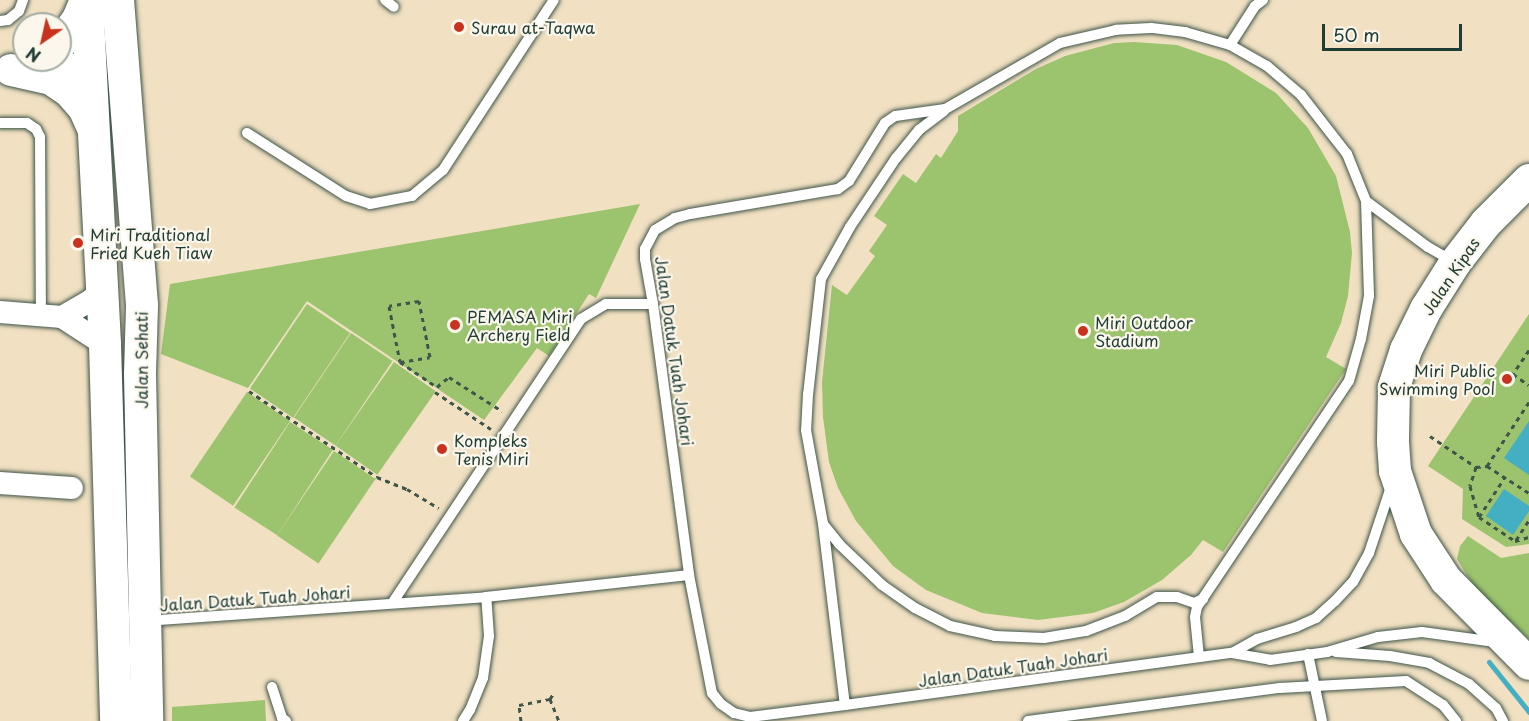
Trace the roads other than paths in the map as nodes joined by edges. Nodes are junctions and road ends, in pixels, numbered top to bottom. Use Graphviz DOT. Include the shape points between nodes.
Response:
graph roads {
  1 [pos="23,0"];
  2 [pos="86,0"];
  3 [pos="106,0"];
  4 [pos="118,0"];
  5 [pos="555,0"];
  6 [pos="1263,0"];
  7 [pos="0,21"];
  8 [pos="72,27"];
  9 [pos="1230,45"];
  10 [pos="72,66"];
  11 [pos="91,66"];
  12 [pos="35,72"];
  13 [pos="945,109"];
  14 [pos="0,123"];
  15 [pos="93,129"];
  16 [pos="248,133"];
  17 [pos="1529,180"];
  18 [pos="1366,201"];
  19 [pos="1455,263"];
  20 [pos="102,290"];
  21 [pos="654,304"];
  22 [pos="142,306"];
  23 [pos="0,312"];
  24 [pos="51,316"];
  25 [pos="105,345"];
  26 [pos="1395,471"];
  27 [pos="0,483"];
  28 [pos="72,488"];
  29 [pos="823,524"];
  30 [pos="689,575"];
  31 [pos="486,597"];
  32 [pos="1203,599"];
  33 [pos="393,602"];
  34 [pos="146,621"];
  35 [pos="1327,652"];
  36 [pos="1232,653"];
  37 [pos="1308,654"];
  38 [pos="1518,654"];
  39 [pos="1199,657"];
  40 [pos="1314,686"];
  41 [pos="272,687"];
  42 [pos="845,705"];
  43 [pos="813,709"];
  44 [pos="116,721"];
  45 [pos="147,721"];
  46 [pos="286,721"];
  47 [pos="463,721"];
  48 [pos="815,721"];
  49 [pos="1028,721"];
  50 [pos="1322,721"];
  51 [pos="1456,721"];
  52 [pos="1503,721"];
  1 -- 7 [label="lane" via="19,11"];
  2 -- 8 [label="main road"];
  2 -- 11 [label="main road, Jalan Sehati"];
  3 -- 11 [label="main road" via="107,35"];
  4 -- 22 [label="main road, Jalan Sehati"];
  5 -- 16 [label="lane" via="443,170 412,196 370,204 346,196"];
  6 -- 9 [label="lane"];
  9 -- 13 [label="lane, Jalan Datuk Tuah Johari" via="1185,32 1151,28 1116,30 1071,40"];
  9 -- 18 [label="lane, Jalan Datuk Tuah Johari" via="1267,66 1301,95 1347,154"];
  10 -- 11 [label="street"];
  11 -- 15 [label="main road, Jalan Sehati"];
  11 -- 22 [label="main road" via="107,86 116,108 130,286"];
  12 -- 15 [label="main road" via="69,91 84,108"];
  13 -- 21 [label="lane, Jalan Datuk Tuah Johari" via="895,116 885,123 856,171 838,189 690,214 663,224 645,249"];
  13 -- 29 [label="lane" via="896,158 821,279 806,430"];
  14 -- 24 [label="lane" via="27,123 40,137"];
  15 -- 20 [label="main road, Jalan Sehati"];
  17 -- 19 [label="main road, Jalan Kipas" via="1486,223"];
  18 -- 19 [label="lane"];
  18 -- 32 [label="lane" via="1368,296 1349,381"];
  19 -- 26 [label="main road, Jalan Kipas" via="1426,309 1395,388"];
  20 -- 24 [label="street" via="90,301"];
  20 -- 25 [label="main road, Jalan Sehati"];
  21 -- 30 [label="lane, Jalan Datuk Tuah Johari"];
  21 -- 33 [label="lane" via="606,304 582,319"];
  22 -- 34 [label="main road, Jalan Sehati"];
  23 -- 24 [label="street"];
  24 -- 25 [label="street"];
  25 -- 44 [label="main road, Jalan Sehati"];
  26 -- 36 [label="lane, Jalan Datuk Tuah Johari" via="1380,527 1353,582 1316,618 1257,639"];
  26 -- 38 [label="main road, Jalan Kipas" via="1416,534 1446,580"];
  27 -- 28 [label="street"];
  29 -- 32 [label="lane" via="882,585 915,608 950,626 994,636 1044,638 1086,631 1125,616 1157,597 1177,597 1194,603"];
  29 -- 42 [label="lane"];
  30 -- 31 [label="lane, Jalan Datuk Tuah Johari"];
  30 -- 43 [label="lane, Jalan Datuk Tuah Johari" via="708,678 712,693 721,704 750,717"];
  31 -- 33 [label="lane, Jalan Datuk Tuah Johari"];
  31 -- 47 [label="lane" via="489,636 483,678"];
  32 -- 39 [label="lane" via="1195,617"];
  33 -- 34 [label="lane, Jalan Datuk Tuah Johari"];
  34 -- 45 [label="main road, Jalan Sehati"];
  35 -- 37 [label="lane, Jalan Datuk Tuah Johari"];
  35 -- 38 [label="lane, Jalan Datuk Tuah Johari" via="1378,637 1422,632"];
  35 -- 52 [label="lane" via="1429,663 1469,684 1496,708"];
  36 -- 37 [label="lane, Jalan Datuk Tuah Johari" via="1270,660"];
  36 -- 39 [label="lane, Jalan Datuk Tuah Johari"];
  37 -- 40 [label="lane"];
  39 -- 42 [label="lane, Jalan Datuk Tuah Johari"];
  40 -- 49 [label="lane"];
  40 -- 50 [label="lane"];
  40 -- 51 [label="lane" via="1406,681 1443,705"];
  41 -- 46 [label="lane"];
  42 -- 43 [label="lane, Jalan Datuk Tuah Johari"];
  43 -- 48 [label="lane"];
}
